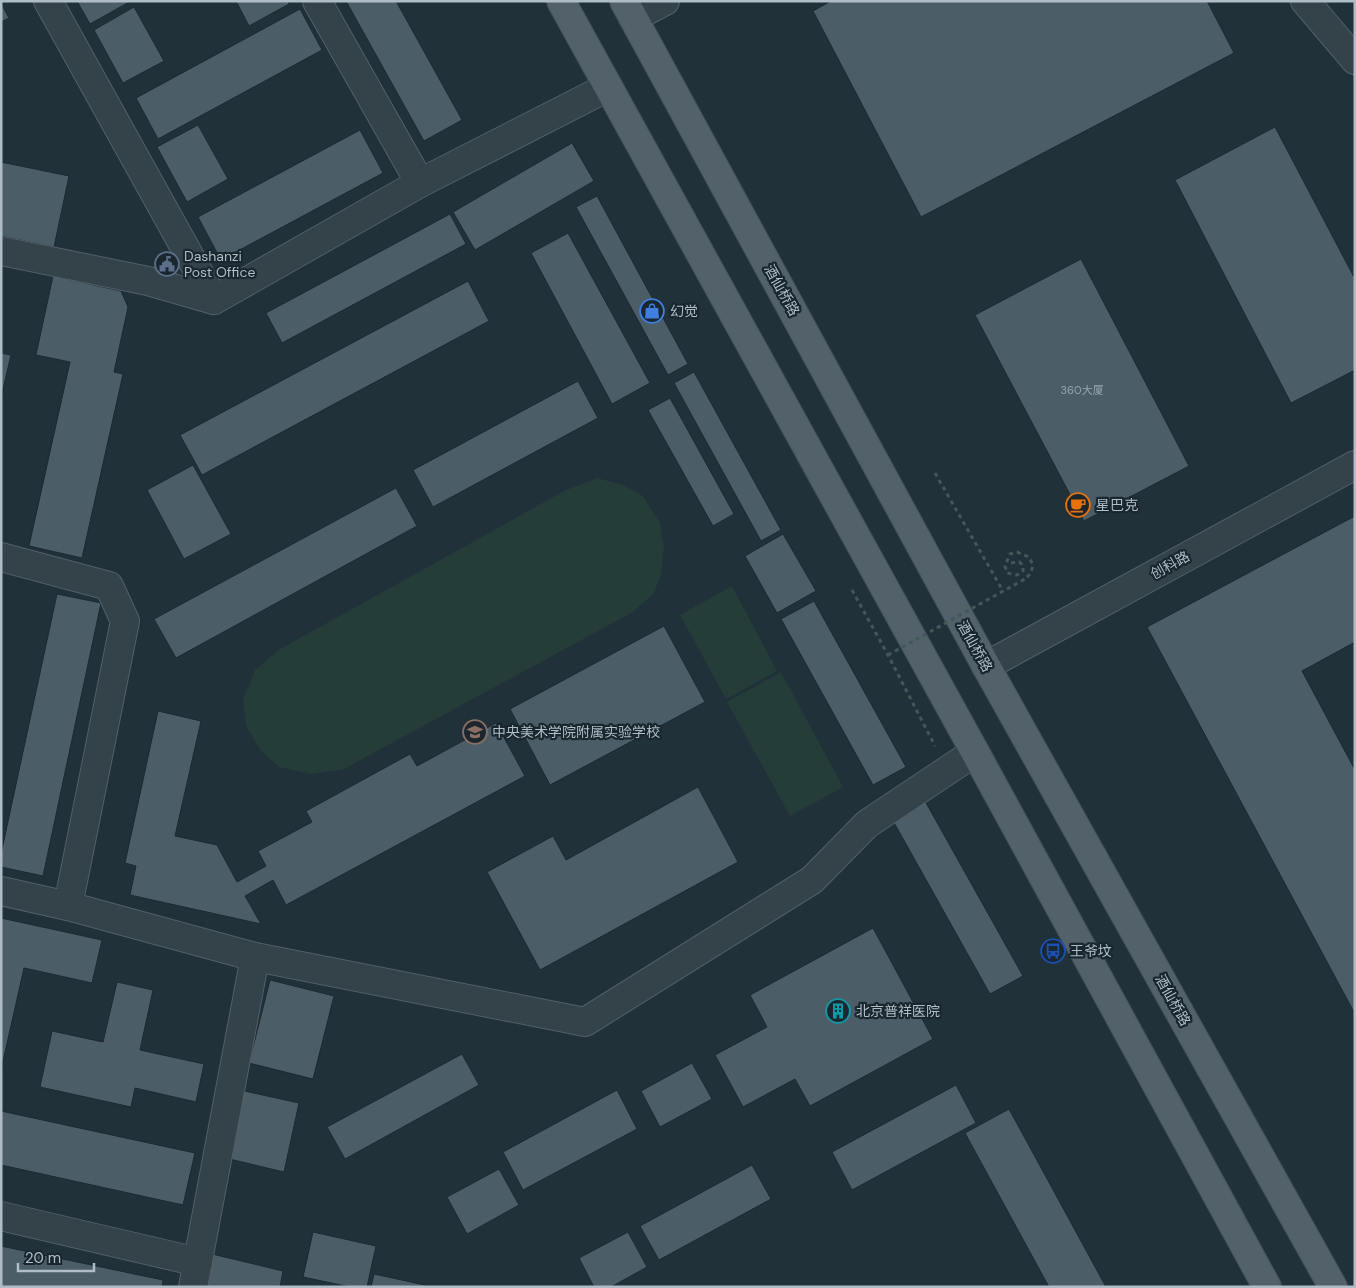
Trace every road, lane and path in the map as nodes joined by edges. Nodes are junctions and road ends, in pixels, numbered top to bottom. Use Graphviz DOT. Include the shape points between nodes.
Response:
graph roads {
  1 [pos="48,1"];
  2 [pos="317,1"];
  3 [pos="561,1"];
  4 [pos="665,1"];
  5 [pos="1305,1"];
  6 [pos="629,9"];
  7 [pos="1355,60"];
  8 [pos="608,87"];
  9 [pos="420,183"];
  10 [pos="1,251"];
  11 [pos="214,300"];
  12 [pos="1355,465"];
  13 [pos="935,473"];
  14 [pos="1,557"];
  15 [pos="1012,564"];
  16 [pos="852,590"];
  17 [pos="1003,591"];
  18 [pos="888,655"];
  19 [pos="986,666"];
  20 [pos="975,752"];
  21 [pos="939,754"];
  22 [pos="1,891"];
  23 [pos="68,906"];
  24 [pos="256,957"];
  25 [pos="1,1216"];
  26 [pos="195,1274"];
  27 [pos="1267,1287"];
  28 [pos="1333,1287"];
  1 -- 11 [label="street"];
  2 -- 9 [label="street"];
  3 -- 8 [label="main road"];
  4 -- 6 [label="street"];
  5 -- 7 [label="street"];
  6 -- 19 [label="main road, 酒仙桥路"];
  8 -- 9 [label="street"];
  8 -- 20 [label="main road"];
  9 -- 11 [label="street"];
  10 -- 11 [label="street" via="148,280"];
  12 -- 19 [label="street, 创科路"];
  13 -- 17 [label="path"];
  14 -- 23 [label="street" via="109,586 125,621"];
  15 -- 17 [label="path, bridge" via="1019,562 1023,571 1017,575 1007,573 1005,566 1010,554 1017,552 1029,557 1034,565 1025,579"];
  16 -- 18 [label="path"];
  17 -- 18 [label="path, bridge"];
  18 -- 21 [label="path"];
  19 -- 28 [label="main road, 酒仙桥路"];
  20 -- 24 [label="street" via="868,824 812,880 584,1022"];
  20 -- 27 [label="main road"];
  22 -- 23 [label="street"];
  23 -- 24 [label="street"];
  24 -- 26 [label="street"];
  25 -- 26 [label="street"];
}
